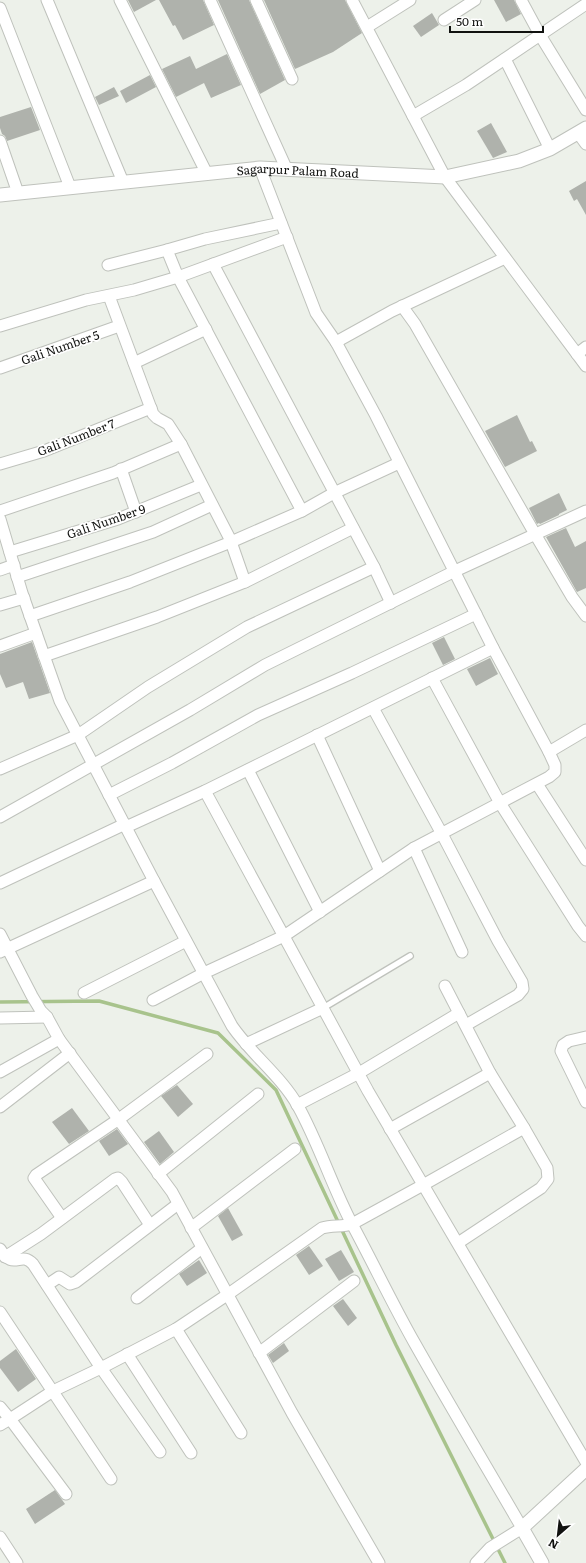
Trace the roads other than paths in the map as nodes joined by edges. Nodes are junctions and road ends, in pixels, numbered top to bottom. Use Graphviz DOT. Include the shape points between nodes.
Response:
graph roads {
  1 [pos="47,0"];
  2 [pos="120,0"];
  3 [pos="210,0"];
  4 [pos="256,0"];
  5 [pos="352,0"];
  6 [pos="410,0"];
  7 [pos="475,0"];
  8 [pos="521,0"];
  9 [pos="586,4"];
  10 [pos="0,8"];
  11 [pos="444,20"];
  12 [pos="367,27"];
  13 [pos="540,35"];
  14 [pos="505,59"];
  15 [pos="292,79"];
  16 [pos="586,110"];
  17 [pos="413,116"];
  18 [pos="582,130"];
  19 [pos="0,141"];
  20 [pos="586,144"];
  21 [pos="550,149"];
  22 [pos="260,168"];
  23 [pos="287,170"];
  24 [pos="207,174"];
  25 [pos="445,177"];
  26 [pos="123,182"];
  27 [pos="70,187"];
  28 [pos="18,193"];
  29 [pos="0,195"];
  30 [pos="281,223"];
  31 [pos="287,237"];
  32 [pos="167,250"];
  33 [pos="505,258"];
  34 [pos="108,264"];
  35 [pos="213,264"];
  36 [pos="178,277"];
  37 [pos="108,296"];
  38 [pos="402,306"];
  39 [pos="0,326"];
  40 [pos="119,326"];
  41 [pos="206,329"];
  42 [pos="336,342"];
  43 [pos="582,351"];
  44 [pos="134,363"];
  45 [pos="586,366"];
  46 [pos="0,368"];
  47 [pos="151,408"];
  48 [pos="181,444"];
  49 [pos="399,463"];
  50 [pos="0,464"];
  51 [pos="121,469"];
  52 [pos="201,484"];
  53 [pos="334,493"];
  54 [pos="212,505"];
  55 [pos="0,511"];
  56 [pos="302,511"];
  57 [pos="586,511"];
  58 [pos="136,512"];
  59 [pos="0,519"];
  60 [pos="353,528"];
  61 [pos="536,534"];
  62 [pos="231,542"];
  63 [pos="10,552"];
  64 [pos="14,565"];
  65 [pos="374,567"];
  66 [pos="0,570"];
  67 [pos="455,571"];
  68 [pos="17,577"];
  69 [pos="246,582"];
  70 [pos="24,598"];
  71 [pos="391,603"];
  72 [pos="0,605"];
  73 [pos="476,614"];
  74 [pos="30,616"];
  75 [pos="586,616"];
  76 [pos="36,633"];
  77 [pos="0,646"];
  78 [pos="493,648"];
  79 [pos="44,656"];
  80 [pos="432,678"];
  81 [pos="373,708"];
  82 [pos="586,730"];
  83 [pos="78,735"];
  84 [pos="317,735"];
  85 [pos="549,752"];
  86 [pos="94,765"];
  87 [pos="0,769"];
  88 [pos="248,770"];
  89 [pos="536,784"];
  90 [pos="205,791"];
  91 [pos="109,795"];
  92 [pos="500,803"];
  93 [pos="0,818"];
  94 [pos="125,824"];
  95 [pos="442,834"];
  96 [pos="414,848"];
  97 [pos="586,860"];
  98 [pos="380,871"];
  99 [pos="154,881"];
  100 [pos="0,883"];
  101 [pos="320,912"];
  102 [pos="0,934"];
  103 [pos="284,936"];
  104 [pos="586,936"];
  105 [pos="186,941"];
  106 [pos="4,950"];
  107 [pos="462,952"];
  108 [pos="410,956"];
  109 [pos="204,973"];
  110 [pos="445,986"];
  111 [pos="84,993"];
  112 [pos="153,1000"];
  113 [pos="323,1008"];
  114 [pos="459,1013"];
  115 [pos="44,1014"];
  116 [pos="0,1018"];
  117 [pos="466,1026"];
  118 [pos="586,1037"];
  119 [pos="58,1039"];
  120 [pos="246,1044"];
  121 [pos="70,1053"];
  122 [pos="207,1054"];
  123 [pos="0,1072"];
  124 [pos="358,1073"];
  125 [pos="490,1073"];
  126 [pos="258,1094"];
  127 [pos="586,1102"];
  128 [pos="297,1105"];
  129 [pos="0,1107"];
  130 [pos="119,1119"];
  131 [pos="524,1128"];
  132 [pos="390,1129"];
  133 [pos="295,1148"];
  134 [pos="158,1174"];
  135 [pos="424,1185"];
  136 [pos="178,1204"];
  137 [pos="62,1218"];
  138 [pos="348,1225"];
  139 [pos="150,1226"];
  140 [pos="191,1228"];
  141 [pos="458,1243"];
  142 [pos="202,1248"];
  143 [pos="3,1253"];
  144 [pos="354,1281"];
  145 [pos="47,1284"];
  146 [pos="227,1295"];
  147 [pos="137,1298"];
  148 [pos="0,1312"];
  149 [pos="176,1329"];
  150 [pos="259,1353"];
  151 [pos="127,1354"];
  152 [pos="101,1368"];
  153 [pos="53,1391"];
  154 [pos="0,1407"];
  155 [pos="5,1422"];
  156 [pos="241,1433"];
  157 [pos="160,1452"];
  158 [pos="191,1453"];
  159 [pos="586,1462"];
  160 [pos="586,1469"];
  161 [pos="111,1479"];
  162 [pos="66,1494"];
  163 [pos="517,1531"];
  164 [pos="0,1537"];
  165 [pos="17,1563"];
  166 [pos="379,1563"];
  167 [pos="476,1563"];
  168 [pos="542,1563"];
  1 -- 26 [label="street"];
  2 -- 24 [label="street"];
  3 -- 23 [label="street"];
  4 -- 15 [label="street"];
  5 -- 12 [label="street"];
  6 -- 12 [label="street"];
  7 -- 11 [label="street"];
  8 -- 13 [label="street"];
  9 -- 13 [label="street"];
  10 -- 27 [label="street"];
  12 -- 17 [label="street"];
  13 -- 14 [label="street"];
  13 -- 16 [label="street"];
  14 -- 17 [label="street"];
  14 -- 21 [label="street"];
  17 -- 25 [label="street"];
  18 -- 20 [label="street"];
  18 -- 21 [label="street, Sagarpur Palam Road"];
  19 -- 28 [label="street"];
  21 -- 25 [label="street, Sagarpur Palam Road" via="519,161"];
  22 -- 23 [label="street, Sagarpur Palam Road"];
  22 -- 24 [label="street, Sagarpur Palam Road"];
  22 -- 30 [label="street"];
  23 -- 25 [label="street, Sagarpur Palam Road"];
  24 -- 26 [label="street, Sagarpur Palam Road"];
  25 -- 33 [label="street"];
  26 -- 27 [label="street, Sagarpur Palam Road"];
  27 -- 28 [label="street, Sagarpur Palam Road"];
  28 -- 29 [label="street, Sagarpur Palam Road"];
  30 -- 31 [label="street"];
  30 -- 32 [label="street"];
  31 -- 35 [label="street"];
  31 -- 42 [label="street" via="316,313"];
  32 -- 34 [label="street"];
  32 -- 36 [label="street"];
  33 -- 38 [label="street"];
  33 -- 43 [label="street"];
  35 -- 36 [label="street"];
  35 -- 53 [label="street"];
  36 -- 37 [label="street"];
  36 -- 41 [label="street"];
  37 -- 39 [label="street" via="86,300"];
  37 -- 40 [label="street"];
  38 -- 42 [label="street"];
  38 -- 61 [label="street" via="415,324"];
  40 -- 44 [label="street"];
  40 -- 46 [label="street, Gali Number 5"];
  41 -- 44 [label="street"];
  41 -- 56 [label="street"];
  42 -- 49 [label="street"];
  43 -- 45 [label="street"];
  44 -- 47 [label="street"];
  47 -- 48 [label="street" via="157,418 168,424"];
  47 -- 50 [label="street, Gali Number 7" via="44,451"];
  48 -- 51 [label="street"];
  48 -- 52 [label="street"];
  49 -- 53 [label="street"];
  49 -- 67 [label="street"];
  51 -- 55 [label="street"];
  51 -- 58 [label="street"];
  52 -- 54 [label="street"];
  52 -- 58 [label="street, Gali Number 9"];
  53 -- 56 [label="street"];
  53 -- 60 [label="street"];
  54 -- 62 [label="street"];
  54 -- 68 [label="street" via="153,532"];
  56 -- 62 [label="street"];
  57 -- 61 [label="street"];
  58 -- 63 [label="street, Gali Number 9"];
  59 -- 63 [label="street"];
  60 -- 65 [label="street"];
  60 -- 69 [label="street"];
  61 -- 67 [label="street"];
  61 -- 75 [label="street" via="572,597"];
  62 -- 69 [label="street"];
  62 -- 74 [label="street" via="130,582"];
  63 -- 64 [label="street"];
  64 -- 66 [label="street"];
  64 -- 68 [label="street"];
  65 -- 71 [label="street"];
  65 -- 83 [label="street" via="247,627 148,687"];
  67 -- 71 [label="street"];
  67 -- 73 [label="street"];
  68 -- 70 [label="street"];
  69 -- 79 [label="street" via="157,617"];
  70 -- 72 [label="street"];
  70 -- 74 [label="street"];
  71 -- 86 [label="street" via="265,665"];
  73 -- 78 [label="street"];
  73 -- 91 [label="street" via="258,715"];
  74 -- 76 [label="street"];
  76 -- 77 [label="street"];
  76 -- 79 [label="street"];
  78 -- 80 [label="street"];
  78 -- 85 [label="street"];
  79 -- 83 [label="street" via="60,700"];
  80 -- 81 [label="street"];
  80 -- 92 [label="street"];
  81 -- 84 [label="street"];
  81 -- 95 [label="street"];
  82 -- 85 [label="street"];
  83 -- 86 [label="street"];
  83 -- 87 [label="street"];
  84 -- 88 [label="street"];
  84 -- 98 [label="street"];
  85 -- 89 [label="street" via="555,772"];
  86 -- 91 [label="street"];
  86 -- 93 [label="street"];
  88 -- 90 [label="street"];
  88 -- 101 [label="street"];
  89 -- 92 [label="street"];
  89 -- 97 [label="street"];
  90 -- 94 [label="street" via="126,827"];
  90 -- 103 [label="street"];
  91 -- 94 [label="street"];
  92 -- 95 [label="street"];
  92 -- 104 [label="street"];
  94 -- 99 [label="street"];
  94 -- 100 [label="street"];
  95 -- 96 [label="street"];
  95 -- 117 [label="street" via="522,982 523,989 518,995"];
  96 -- 98 [label="street"];
  96 -- 107 [label="street"];
  98 -- 101 [label="street"];
  99 -- 105 [label="street"];
  99 -- 106 [label="street"];
  101 -- 103 [label="street"];
  102 -- 106 [label="street"];
  103 -- 109 [label="street"];
  103 -- 113 [label="street"];
  105 -- 109 [label="street"];
  105 -- 111 [label="street"];
  106 -- 115 [label="street"];
  108 -- 113 [label="lane"];
  109 -- 112 [label="street"];
  109 -- 120 [label="street" via="232,1026"];
  110 -- 114 [label="street"];
  113 -- 120 [label="street"];
  113 -- 124 [label="street"];
  114 -- 117 [label="street"];
  114 -- 124 [label="street"];
  115 -- 116 [label="street"];
  115 -- 119 [label="street"];
  117 -- 125 [label="street"];
  118 -- 127 [label="street" via="569,1041 563,1045 561,1051"];
  119 -- 121 [label="street"];
  119 -- 123 [label="street"];
  120 -- 128 [label="street" via="284,1086"];
  121 -- 129 [label="street"];
  121 -- 130 [label="street"];
  122 -- 130 [label="street"];
  124 -- 128 [label="street"];
  124 -- 132 [label="street"];
  125 -- 131 [label="street"];
  125 -- 132 [label="street"];
  126 -- 134 [label="street"];
  128 -- 138 [label="street" via="315,1140"];
  130 -- 134 [label="street"];
  130 -- 137 [label="street" via="34,1178"];
  131 -- 135 [label="street"];
  131 -- 141 [label="street" via="547,1168 548,1179 541,1188"];
  132 -- 135 [label="street"];
  133 -- 140 [label="street"];
  134 -- 136 [label="street"];
  135 -- 138 [label="street"];
  135 -- 141 [label="street"];
  136 -- 139 [label="street"];
  136 -- 140 [label="street"];
  137 -- 139 [label="street" via="118,1178"];
  137 -- 143 [label="street" via="42,1234"];
  138 -- 146 [label="street" via="318,1231"];
  138 -- 163 [label="street"];
  139 -- 145 [label="street" via="76,1282 70,1284 59,1277"];
  140 -- 142 [label="street"];
  141 -- 159 [label="street"];
  142 -- 146 [label="street"];
  142 -- 147 [label="street"];
  143 -- 145 [label="street" via="9,1260 29,1260"];
  144 -- 150 [label="street"];
  145 -- 152 [label="street"];
  146 -- 149 [label="street"];
  146 -- 150 [label="street"];
  148 -- 153 [label="street"];
  149 -- 151 [label="street"];
  149 -- 156 [label="street"];
  150 -- 166 [label="street"];
  151 -- 152 [label="street"];
  151 -- 158 [label="street"];
  152 -- 153 [label="street"];
  152 -- 157 [label="street"];
  153 -- 155 [label="street"];
  153 -- 161 [label="street"];
  154 -- 155 [label="street"];
  155 -- 162 [label="street"];
  160 -- 163 [label="street"];
  163 -- 167 [label="street" via="490,1548"];
  163 -- 168 [label="street"];
  164 -- 165 [label="street"];
}
